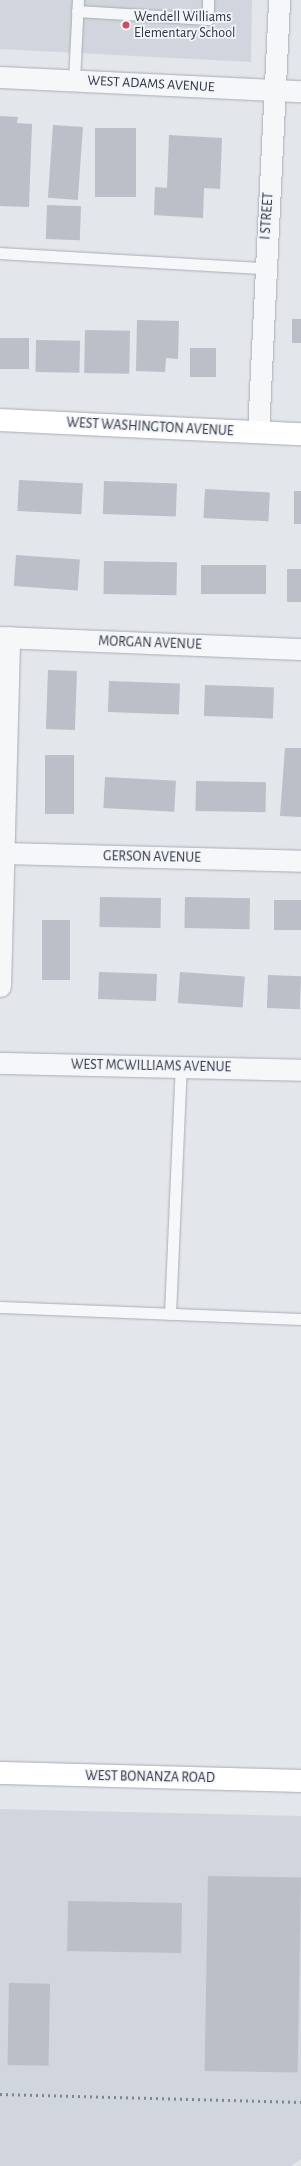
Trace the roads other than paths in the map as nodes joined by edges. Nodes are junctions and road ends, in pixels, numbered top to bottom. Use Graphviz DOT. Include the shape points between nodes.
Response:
graph roads {
  1 [pos="208,0"];
  2 [pos="279,0"];
  3 [pos="78,5"];
  4 [pos="0,77"];
  5 [pos="74,81"];
  6 [pos="276,90"];
  7 [pos="301,91"];
  8 [pos="0,253"];
  9 [pos="264,268"];
  10 [pos="0,420"];
  11 [pos="258,432"];
  12 [pos="301,434"];
  13 [pos="5,637"];
  14 [pos="301,649"];
  15 [pos="4,853"];
  16 [pos="301,861"];
  17 [pos="0,986"];
  18 [pos="0,1063"];
  19 [pos="181,1067"];
  20 [pos="301,1070"];
  21 [pos="0,1307"];
  22 [pos="170,1314"];
  23 [pos="301,1319"];
  24 [pos="0,1773"];
  25 [pos="301,1781"];
  1 -- 3 [label="lane" via="208,19"];
  2 -- 6 [label="street, I STREET"];
  3 -- 5 [label="lane"];
  4 -- 5 [label="street, WEST ADAMS AVENUE"];
  5 -- 6 [label="street, WEST ADAMS AVENUE"];
  6 -- 7 [label="street, WEST ADAMS AVENUE"];
  6 -- 9 [label="street, I STREET"];
  8 -- 9 [label="lane"];
  9 -- 11 [label="street, I STREET"];
  10 -- 11 [label="main road, WEST WASHINGTON AVENUE"];
  11 -- 12 [label="main road, WEST WASHINGTON AVENUE"];
  13 -- 14 [label="street, MORGAN AVENUE"];
  13 -- 15 [label="street"];
  15 -- 16 [label="street, GERSON AVENUE"];
  15 -- 17 [label="street"];
  18 -- 19 [label="street, WEST MCWILLIAMS AVENUE"];
  19 -- 20 [label="street, WEST MCWILLIAMS AVENUE"];
  19 -- 22 [label="lane"];
  21 -- 22 [label="lane"];
  22 -- 23 [label="lane"];
  24 -- 25 [label="main road, WEST BONANZA ROAD"];
}
